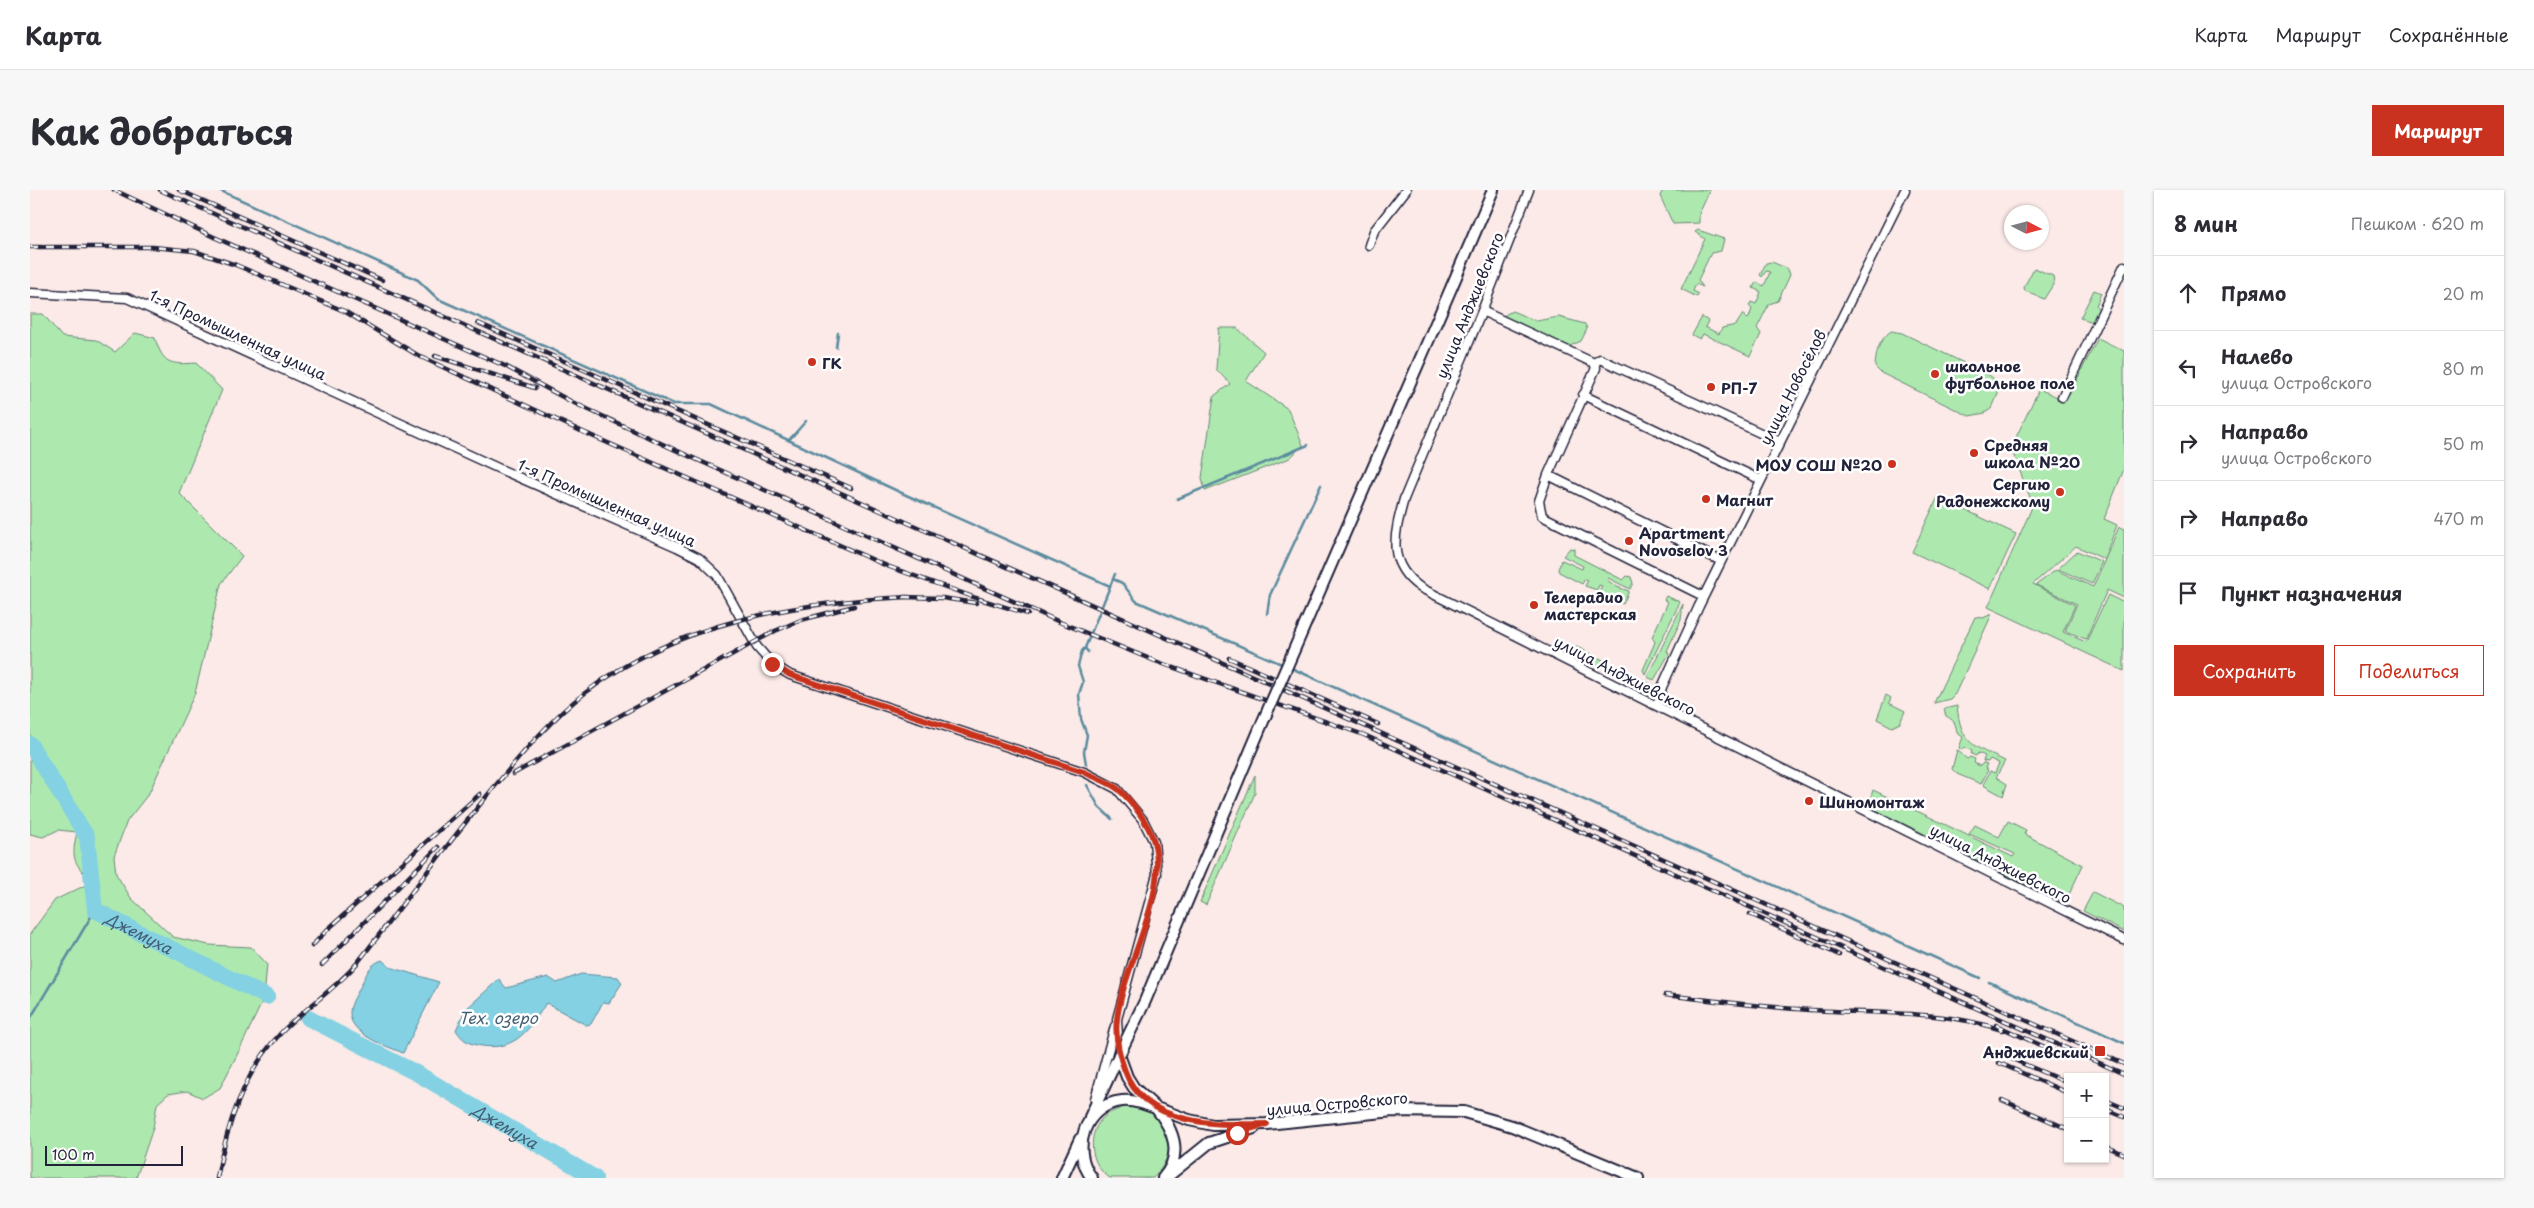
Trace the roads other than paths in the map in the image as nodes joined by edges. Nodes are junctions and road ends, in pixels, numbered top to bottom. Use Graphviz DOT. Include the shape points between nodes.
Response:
graph roads {
  1 [pos="1406,190"];
  2 [pos="1494,190"];
  3 [pos="1529,190"];
  4 [pos="1905,190"];
  5 [pos="1369,245"];
  6 [pos="2124,266"];
  7 [pos="30,293"];
  8 [pos="1482,311"];
  9 [pos="1594,363"];
  10 [pos="1583,395"];
  11 [pos="2062,396"];
  12 [pos="1780,442"];
  13 [pos="1548,476"];
  14 [pos="1761,480"];
  15 [pos="1721,560"];
  16 [pos="1704,596"];
  17 [pos="1657,706"];
  18 [pos="2124,940"];
  19 [pos="1117,1019"];
  20 [pos="1119,1054"];
  21 [pos="1156,1108"];
  22 [pos="1267,1124"];
  23 [pos="1086,1125"];
  24 [pos="1062,1178"];
  25 [pos="1092,1178"];
  26 [pos="1164,1178"];
  27 [pos="1638,1178"];
  1 -- 5 [label="street" via="1374,231"];
  2 -- 20 [label="street, bridge" via="1264,718 1145,1001"];
  3 -- 8 [label="street, улица Анджиевского"];
  4 -- 12 [label="street, улица Новосёлов"];
  6 -- 11 [label="street"];
  7 -- 19 [label="street, 1-я Промышленная улица" via="127,298 668,543 699,558 717,575 757,647 772,664 790,675 1084,772 1118,789 1143,820 1154,842 1157,874"];
  8 -- 9 [label="street"];
  8 -- 17 [label="street, улица Анджиевского" via="1404,499 1395,549 1401,569 1422,588"];
  9 -- 10 [label="street" via="1596,368"];
  9 -- 12 [label="street" via="1600,359"];
  10 -- 13 [label="street"];
  10 -- 14 [label="street"];
  12 -- 14 [label="street, улица Новосёлов"];
  13 -- 15 [label="street"];
  13 -- 16 [label="street" via="1539,501 1542,516"];
  14 -- 15 [label="street, улица Новосёлов"];
  15 -- 16 [label="street, улица Новосёлов"];
  16 -- 17 [label="street, улица Новосёлов" via="1662,687"];
  17 -- 18 [label="street, улица Анджиевского"];
  19 -- 20 [label="street, 1-я Промышленная улица"];
  19 -- 23 [label="street"];
  20 -- 21 [label="street, улица Островского" via="1134,1088"];
  20 -- 23 [label="street"];
  21 -- 22 [label="street, улица Островского" via="1213,1125"];
  21 -- 23 [label="street" via="1120,1101 1103,1108"];
  21 -- 26 [label="street" via="1168,1123 1174,1140 1174,1158"];
  22 -- 26 [label="street" via="1209,1143"];
  22 -- 27 [label="street, улица Островского" via="1394,1111 1464,1112 1512,1126"];
  23 -- 24 [label="street"];
  23 -- 25 [label="street" via="1081,1155"];
}
